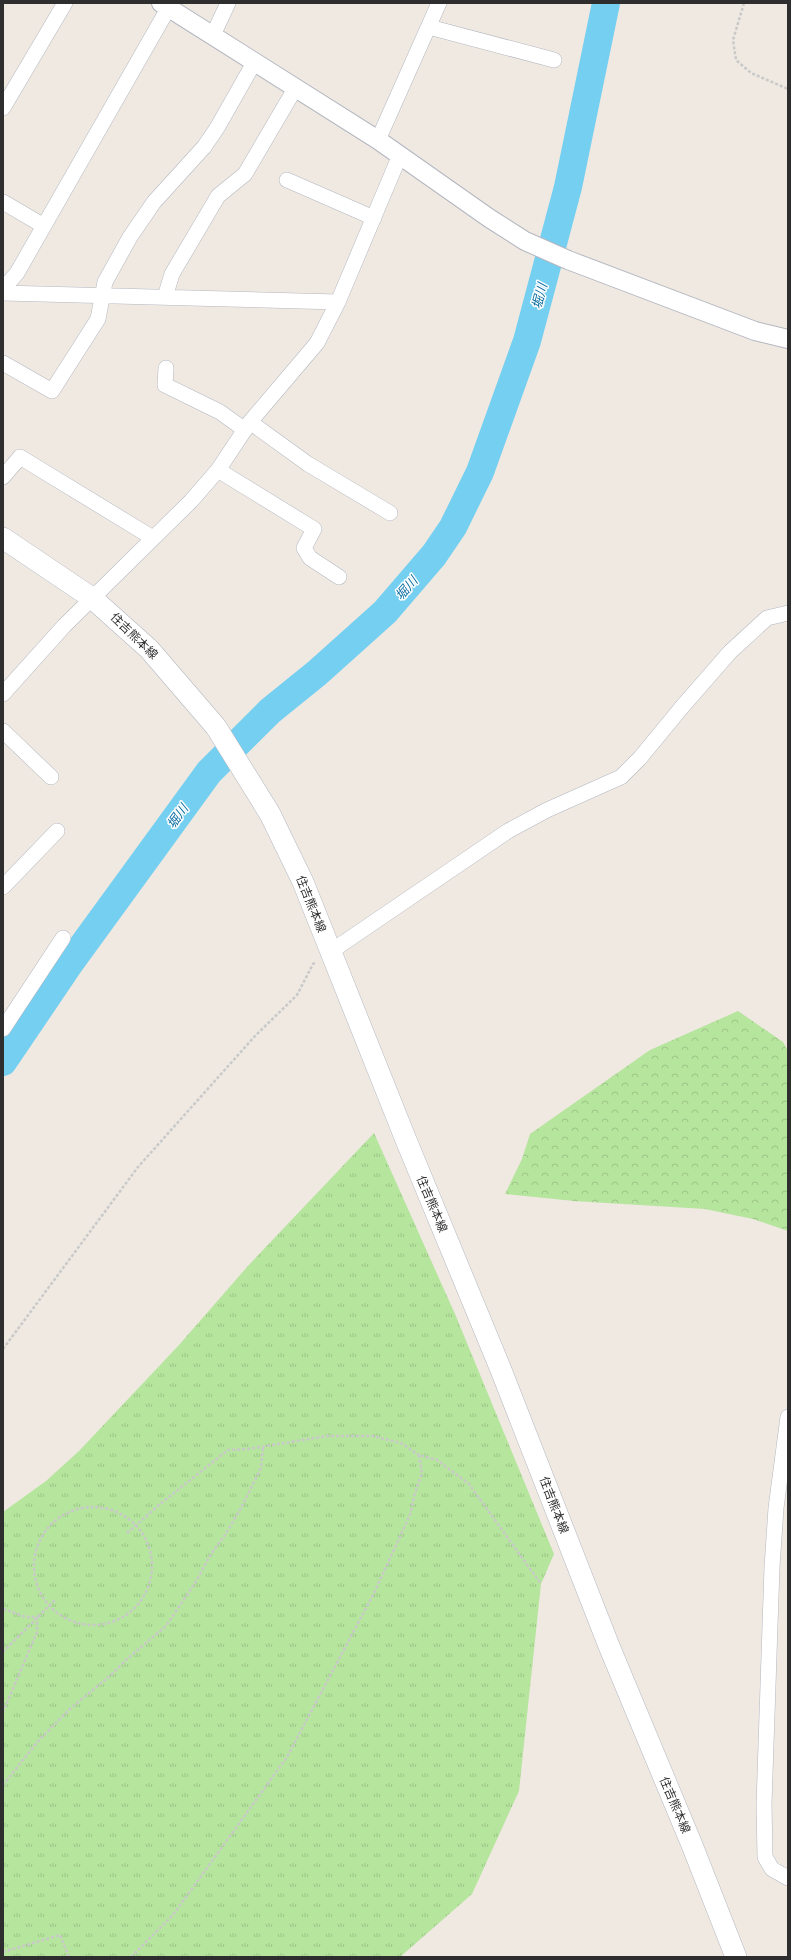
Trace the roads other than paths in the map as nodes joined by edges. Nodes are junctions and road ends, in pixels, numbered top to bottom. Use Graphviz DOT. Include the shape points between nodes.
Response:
graph roads {
  1 [pos="65,3"];
  2 [pos="228,3"];
  3 [pos="438,3"];
  4 [pos="165,5"];
  5 [pos="429,27"];
  6 [pos="213,35"];
  7 [pos="554,60"];
  8 [pos="255,61"];
  9 [pos="296,87"];
  10 [pos="3,108"];
  11 [pos="378,140"];
  12 [pos="400,155"];
  13 [pos="287,180"];
  14 [pos="3,202"];
  15 [pos="374,218"];
  16 [pos="44,226"];
  17 [pos="3,289"];
  18 [pos="3,293"];
  19 [pos="102,295"];
  20 [pos="165,297"];
  21 [pos="338,302"];
  22 [pos="788,339"];
  23 [pos="3,363"];
  24 [pos="166,368"];
  25 [pos="248,426"];
  26 [pos="218,470"];
  27 [pos="3,477"];
  28 [pos="390,513"];
  29 [pos="3,538"];
  30 [pos="153,538"];
  31 [pos="339,577"];
  32 [pos="92,598"];
  33 [pos="788,613"];
  34 [pos="3,694"];
  35 [pos="3,731"];
  36 [pos="51,777"];
  37 [pos="57,831"];
  38 [pos="3,887"];
  39 [pos="63,938"];
  40 [pos="330,952"];
  41 [pos="9,1008"];
  42 [pos="3,1029"];
  43 [pos="788,1417"];
  44 [pos="788,1878"];
  45 [pos="736,1957"];
  1 -- 10 [label="street"];
  2 -- 6 [label="street"];
  3 -- 5 [label="street"];
  4 -- 6 [label="street"];
  4 -- 16 [label="street"];
  5 -- 7 [label="street"];
  5 -- 11 [label="street"];
  6 -- 8 [label="street"];
  8 -- 9 [label="street"];
  8 -- 19 [label="street" via="204,147 154,202 130,237 105,282"];
  9 -- 11 [label="street"];
  9 -- 20 [label="street" via="245,174 218,196 172,274"];
  11 -- 12 [label="street"];
  12 -- 15 [label="street"];
  12 -- 22 [label="street" via="489,218 544,251 755,332"];
  13 -- 15 [label="street"];
  14 -- 16 [label="street"];
  15 -- 21 [label="street"];
  16 -- 17 [label="street" via="17,273"];
  18 -- 19 [label="street"];
  19 -- 20 [label="street"];
  19 -- 23 [label="street" via="98,320 52,392"];
  20 -- 21 [label="street"];
  21 -- 25 [label="street" via="317,343 281,383"];
  24 -- 25 [label="street" via="165,385"];
  25 -- 26 [label="street"];
  25 -- 28 [label="street"];
  26 -- 30 [label="street"];
  26 -- 31 [label="street" via="314,529 304,548 310,558"];
  27 -- 30 [label="street" via="20,457"];
  29 -- 32 [label="main road, 住吉熊本線"];
  30 -- 32 [label="street"];
  32 -- 34 [label="street"];
  32 -- 40 [label="main road, 住吉熊本線" via="149,649 216,727 270,814 303,882"];
  33 -- 40 [label="street" via="767,618 730,652 621,777 547,810 508,831"];
  35 -- 36 [label="street"];
  37 -- 38 [label="street"];
  39 -- 41 [label="street"];
  40 -- 45 [label="main road, 住吉熊本線"];
  41 -- 42 [label="street"];
  43 -- 44 [label="street" via="776,1508 772,1567 764,1804 765,1857 772,1869"];
}
